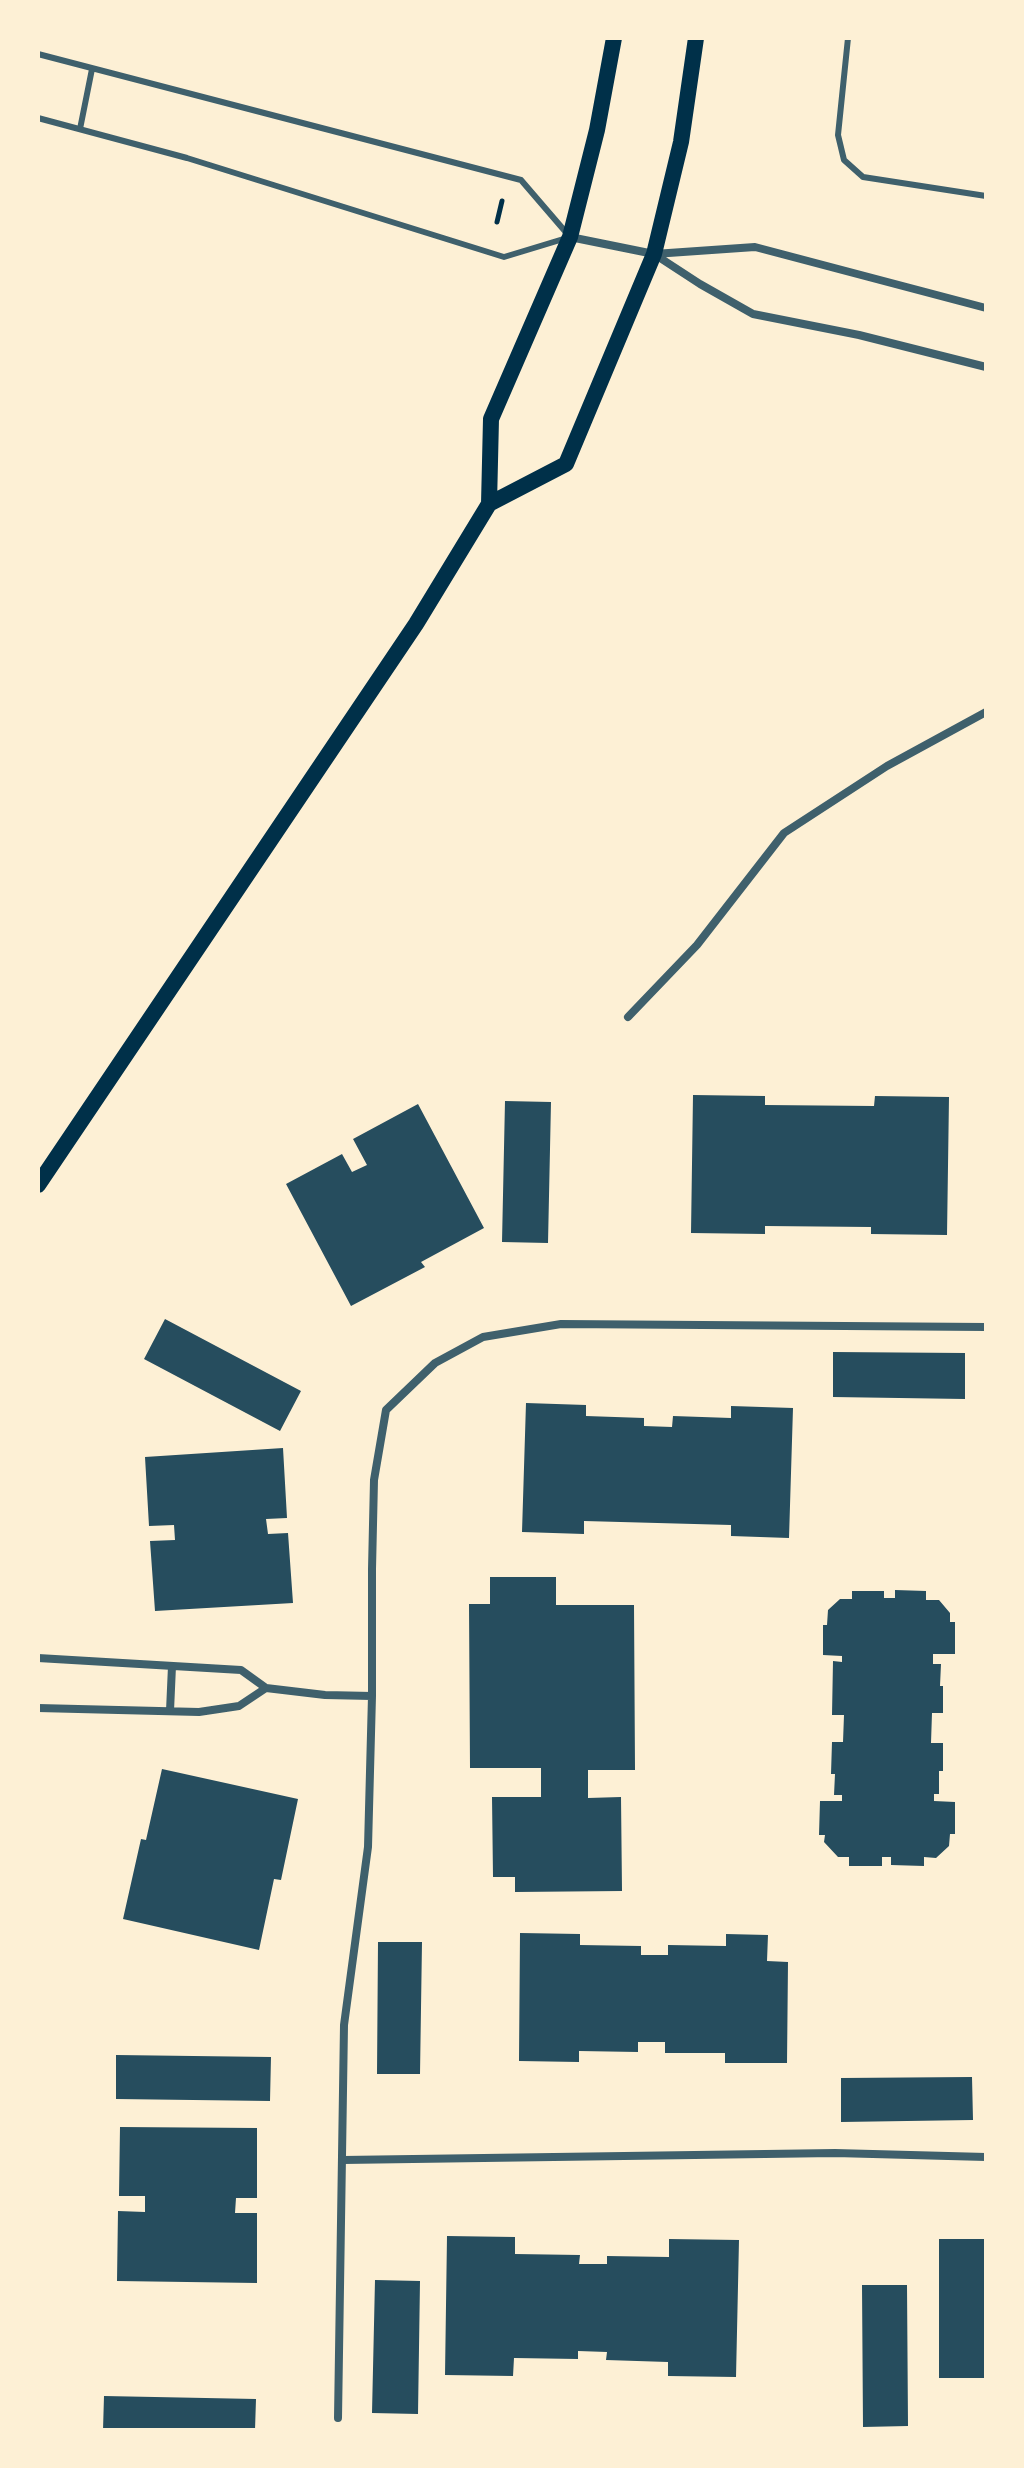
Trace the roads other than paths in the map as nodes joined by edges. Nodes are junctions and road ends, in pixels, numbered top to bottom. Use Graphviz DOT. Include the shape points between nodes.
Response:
graph roads {
  1 [pos="614,38"];
  2 [pos="696,38"];
  3 [pos="848,38"];
  4 [pos="38,54"];
  5 [pos="92,69"];
  6 [pos="38,118"];
  7 [pos="80,129"];
  8 [pos="986,196"];
  9 [pos="570,237"];
  10 [pos="654,254"];
  11 [pos="986,308"];
  12 [pos="986,367"];
  13 [pos="489,504"];
  14 [pos="986,712"];
  15 [pos="628,1017"];
  16 [pos="38,1185"];
  17 [pos="986,1327"];
  18 [pos="38,1658"];
  19 [pos="172,1666"];
  20 [pos="266,1688"];
  21 [pos="372,1696"];
  22 [pos="38,1708"];
  23 [pos="170,1711"];
  24 [pos="986,2157"];
  25 [pos="343,2160"];
  26 [pos="338,2418"];
  1 -- 9 [label="main road"];
  2 -- 10 [label="main road" via="681,142"];
  3 -- 8 [label="lane" via="838,135 844,160 863,177"];
  4 -- 5 [label="lane"];
  5 -- 7 [label="lane"];
  5 -- 9 [label="lane" via="521,180"];
  6 -- 7 [label="lane"];
  7 -- 9 [label="lane" via="504,257"];
  9 -- 10 [label="street"];
  9 -- 13 [label="main road" via="491,419"];
  10 -- 11 [label="street" via="755,247"];
  10 -- 12 [label="street" via="753,314"];
  10 -- 13 [label="main road" via="566,464"];
  13 -- 16 [label="main road" via="416,624"];
  14 -- 15 [label="street" via="887,766 784,833 697,945"];
  17 -- 21 [label="street" via="561,1324 483,1337 435,1363 386,1410 374,1480"];
  18 -- 19 [label="street"];
  19 -- 20 [label="street" via="241,1670"];
  19 -- 23 [label="street"];
  20 -- 21 [label="street"];
  20 -- 23 [label="street" via="239,1706"];
  21 -- 25 [label="street" via="368,1847 344,2025"];
  22 -- 23 [label="street"];
  24 -- 25 [label="street" via="835,2153"];
  25 -- 26 [label="street"];
}
